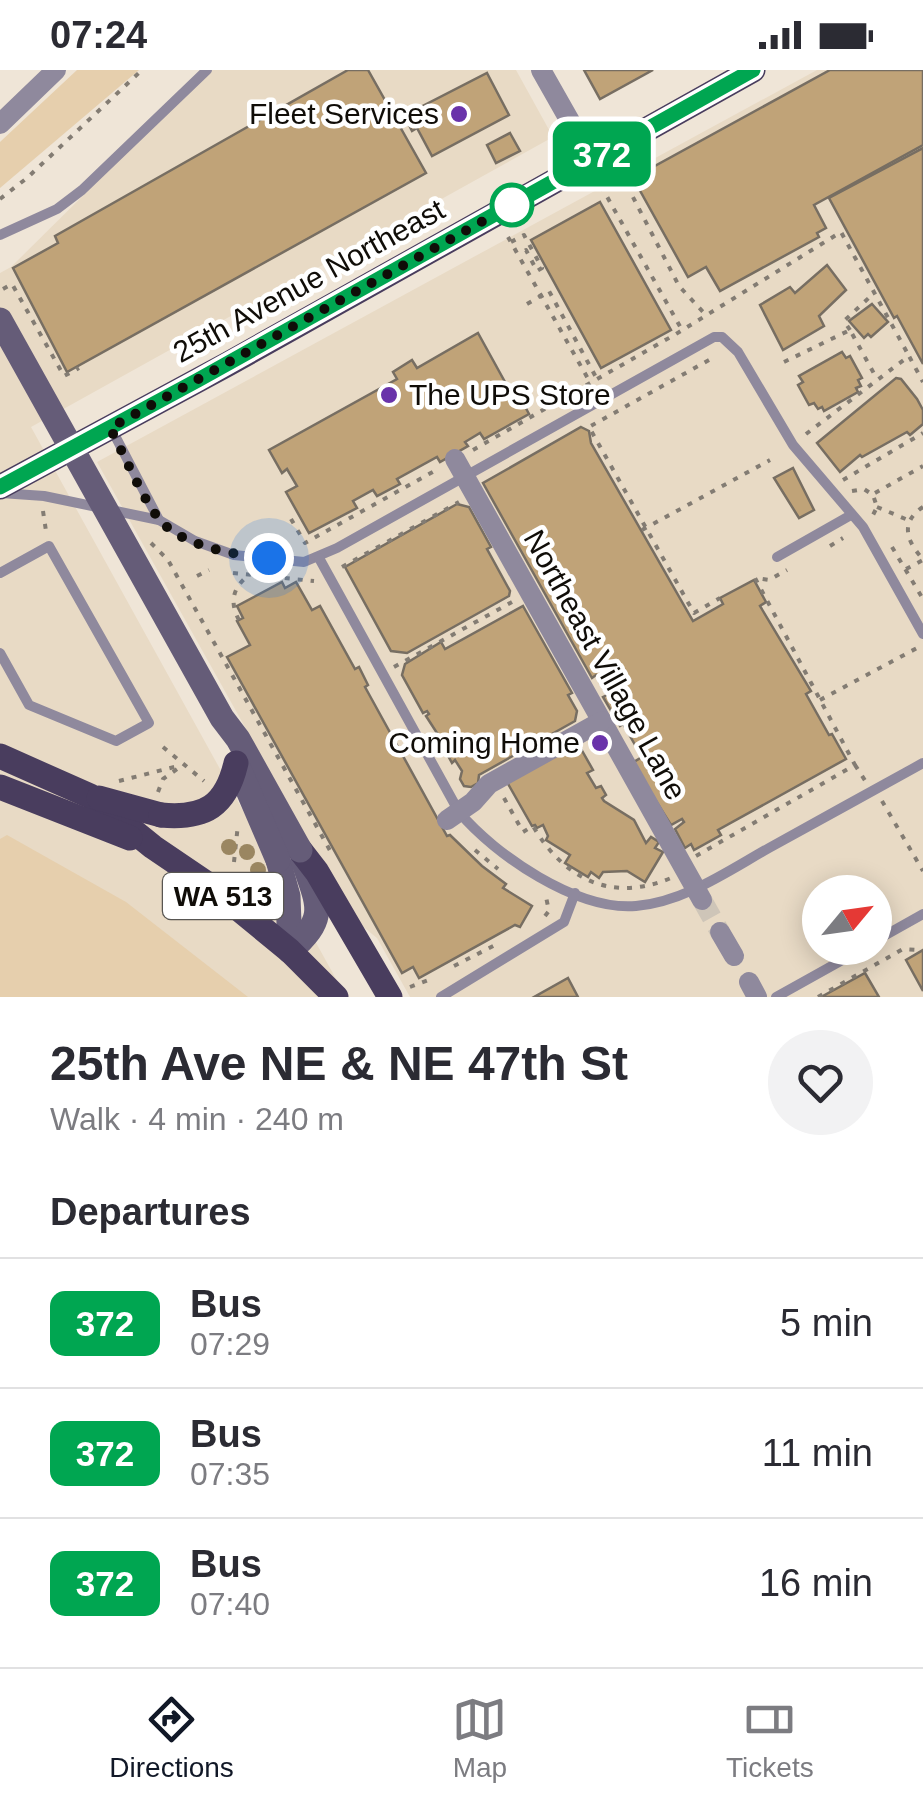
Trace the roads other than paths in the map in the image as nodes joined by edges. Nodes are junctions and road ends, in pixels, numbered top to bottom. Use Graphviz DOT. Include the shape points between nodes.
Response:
graph roads {
  1 [pos="56,70"];
  2 [pos="208,70"];
  3 [pos="541,70"];
  4 [pos="752,70"];
  5 [pos="0,124"];
  6 [pos="592,160"];
  7 [pos="0,235"];
  8 [pos="0,320"];
  9 [pos="110,428"];
  10 [pos="464,476"];
  11 [pos="0,490"];
  12 [pos="850,515"];
  13 [pos="159,520"];
  14 [pos="777,557"];
  15 [pos="319,558"];
  16 [pos="0,573"];
  17 [pos="923,634"];
  18 [pos="0,653"];
  19 [pos="222,718"];
  20 [pos="602,721"];
  21 [pos="2,755"];
  22 [pos="923,762"];
  23 [pos="236,763"];
  24 [pos="2,788"];
  25 [pos="100,790"];
  26 [pos="453,816"];
  27 [pos="153,846"];
  28 [pos="289,855"];
  29 [pos="695,886"];
  30 [pos="575,893"];
  31 [pos="923,914"];
  32 [pos="892,931"];
  33 [pos="720,932"];
  34 [pos="290,951"];
  35 [pos="734,956"];
  36 [pos="833,965"];
  37 [pos="401,992"];
  38 [pos="336,997"];
  39 [pos="441,997"];
  40 [pos="776,997"];
  1 -- 5 [label="street"];
  2 -- 7 [label="lane" via="82,190"];
  3 -- 6 [label="street"];
  4 -- 6 [label="main road, 25th Avenue Northeast"];
  6 -- 9 [label="main road, 25th Avenue Northeast"];
  8 -- 19 [label="main road, bridge"];
  9 -- 11 [label="main road, 25th Avenue Northeast"];
  9 -- 13 [label="lane"];
  10 -- 12 [label="lane" via="722,336 793,445"];
  10 -- 15 [label="lane"];
  10 -- 20 [label="street, Northeast Village Lane"];
  11 -- 13 [label="lane"];
  12 -- 14 [label="lane"];
  12 -- 17 [label="lane" via="864,527"];
  13 -- 15 [label="lane" via="221,551 304,562"];
  15 -- 26 [label="lane"];
  16 -- 18 [label="lane" via="49,546 149,724 116,741 29,705"];
  19 -- 23 [label="main road, bridge"];
  19 -- 28 [label="main road, bridge" via="238,739"];
  20 -- 26 [label="street" via="495,781"];
  20 -- 29 [label="street, Northeast Village Lane"];
  21 -- 25 [label="main road, WA 513"];
  22 -- 29 [label="lane"];
  23 -- 25 [label="main road, bridge" via="231,784 212,808 194,815"];
  23 -- 28 [label="main road, bridge"];
  24 -- 27 [label="main road, WA 513"];
  25 -- 27 [label="main road, WA 513"];
  26 -- 30 [label="lane" via="498,852"];
  27 -- 34 [label="main road, WA 513"];
  28 -- 34 [label="main road"];
  28 -- 37 [label="main road" via="317,872"];
  29 -- 30 [label="lane" via="638,906"];
  30 -- 39 [label="lane" via="564,922"];
  31 -- 32 [label="lane"];
  33 -- 35 [label="street"];
  34 -- 38 [label="main road, WA 513"];
  36 -- 40 [label="lane"];
}
